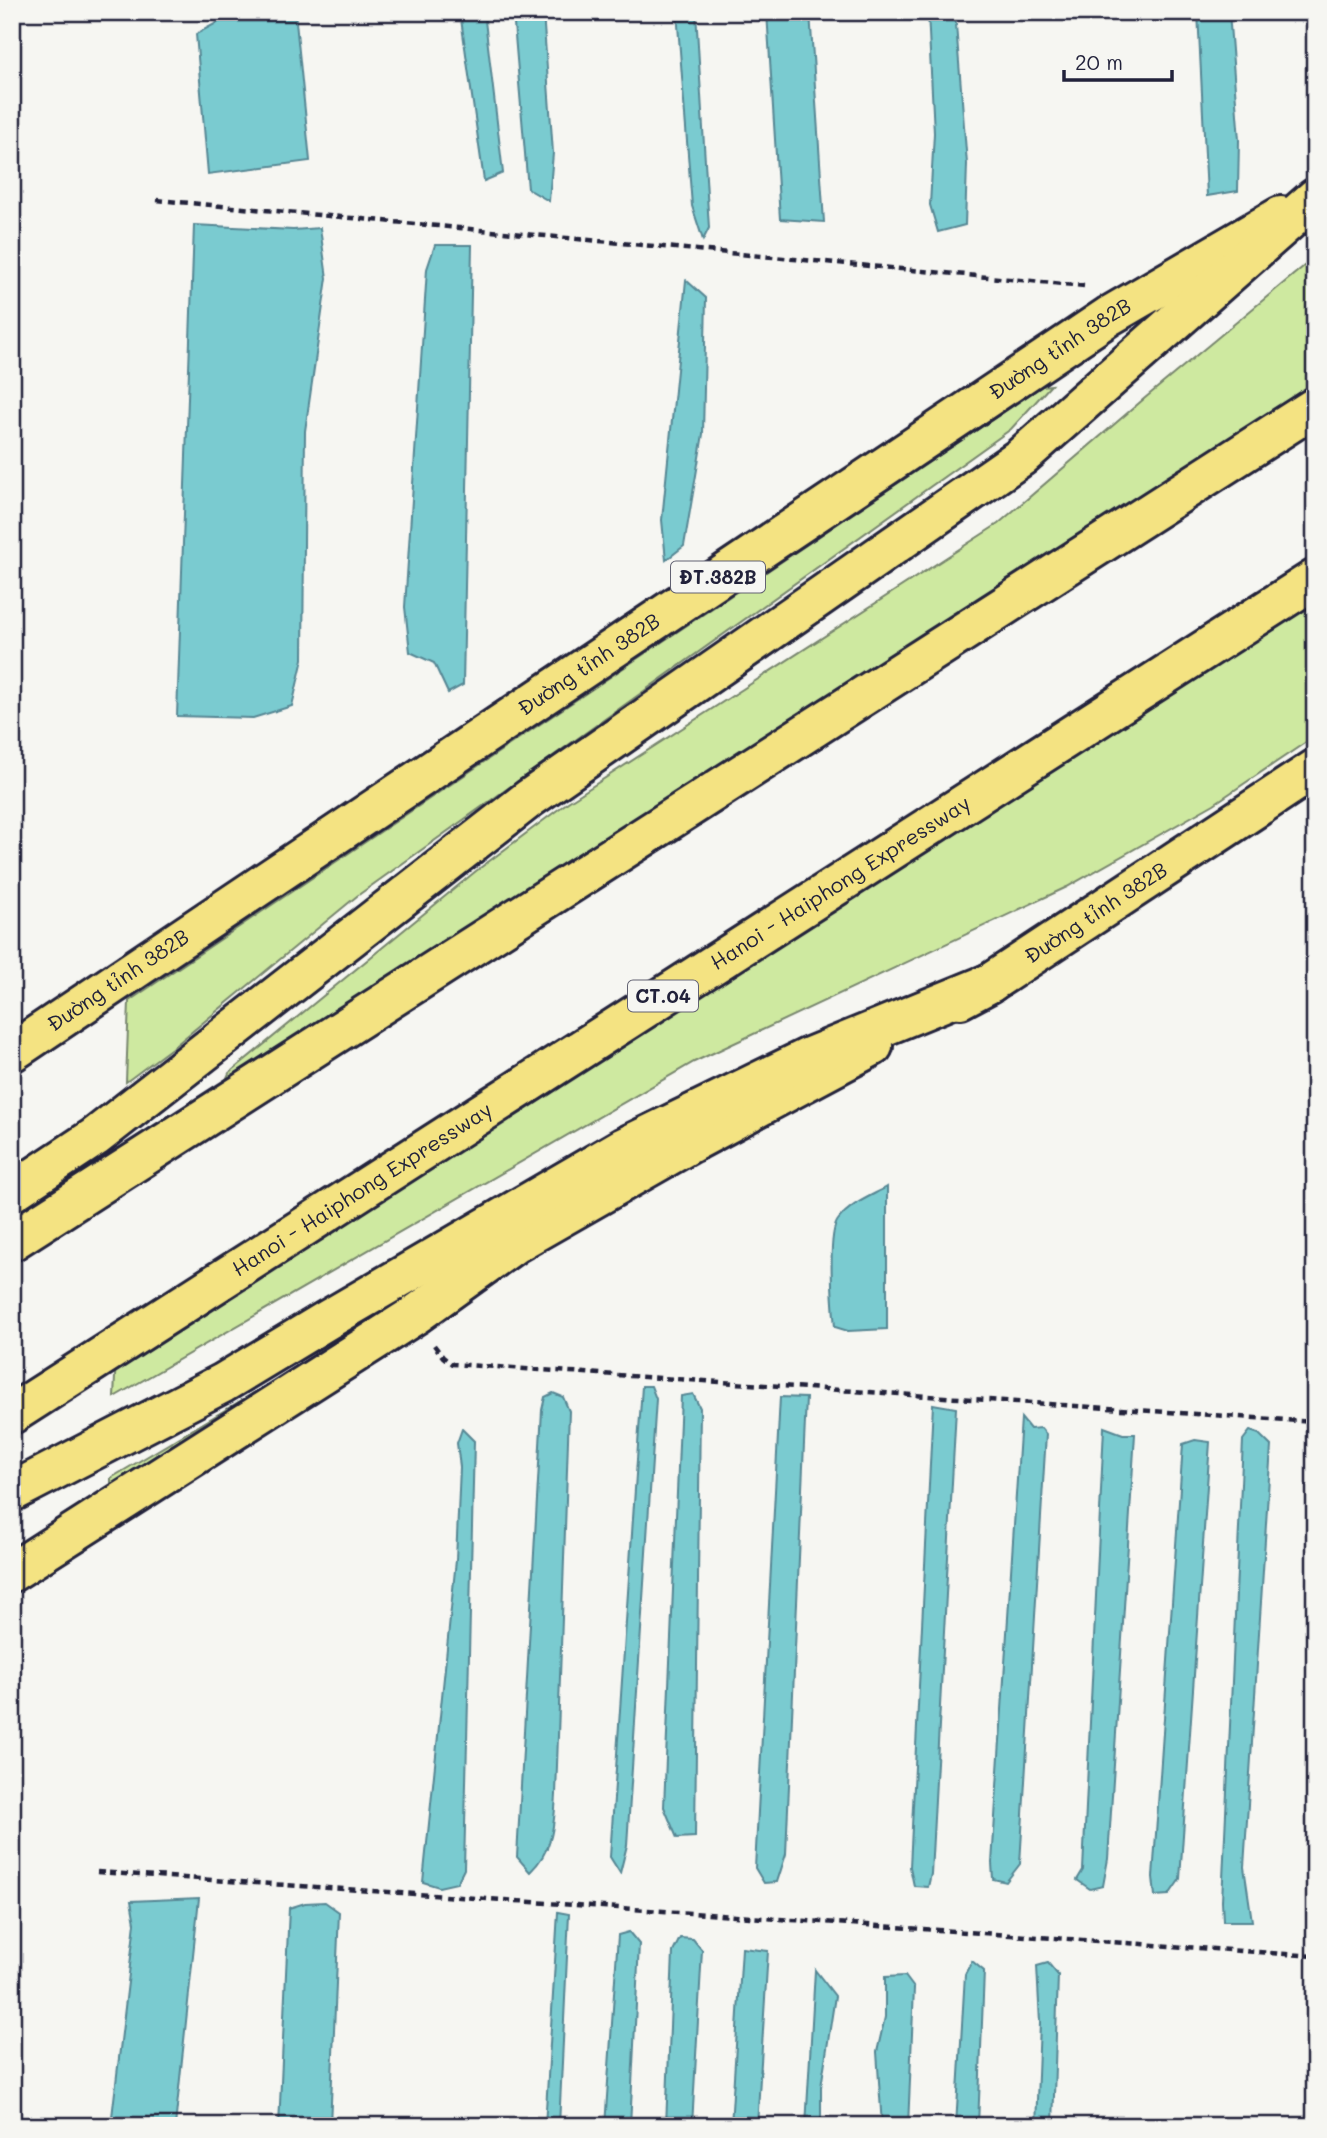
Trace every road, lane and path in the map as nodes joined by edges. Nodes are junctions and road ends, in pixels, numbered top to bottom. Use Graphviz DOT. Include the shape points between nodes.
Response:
graph roads {
  1 [pos="1315,197"];
  2 [pos="157,200"];
  3 [pos="1109,316"];
  4 [pos="1315,407"];
  5 [pos="1315,579"];
  6 [pos="1315,769"];
  7 [pos="990,983"];
  8 [pos="12,1052"];
  9 [pos="12,1192"];
  10 [pos="12,1241"];
  11 [pos="415,1315"];
  12 [pos="12,1414"];
  13 [pos="1315,1422"];
  14 [pos="12,1492"];
  15 [pos="12,1572"];
  16 [pos="97,1872"];
  17 [pos="1315,1956"];
  1 -- 3 [label="main road, Đường tỉnh 382B / ĐT.382B"];
  1 -- 9 [label="main road" via="1021,457 530,798 94,1137"];
  2 -- 3 [label="path" via="1090,286"];
  3 -- 8 [label="main road, Đường tỉnh 382B / ĐT.382B"];
  4 -- 10 [label="main road"];
  5 -- 12 [label="main road, Hanoi - Haiphong Expressway / CT.04"];
  6 -- 7 [label="main road, Đường tỉnh 382B"];
  7 -- 11 [label="main road, Đường tỉnh 382B" via="514,1244"];
  7 -- 14 [label="main road" via="809,1057 624,1147 223,1383"];
  11 -- 13 [label="path" via="452,1364"];
  11 -- 15 [label="main road, Đường tỉnh 382B"];
  16 -- 17 [label="path"];
}
